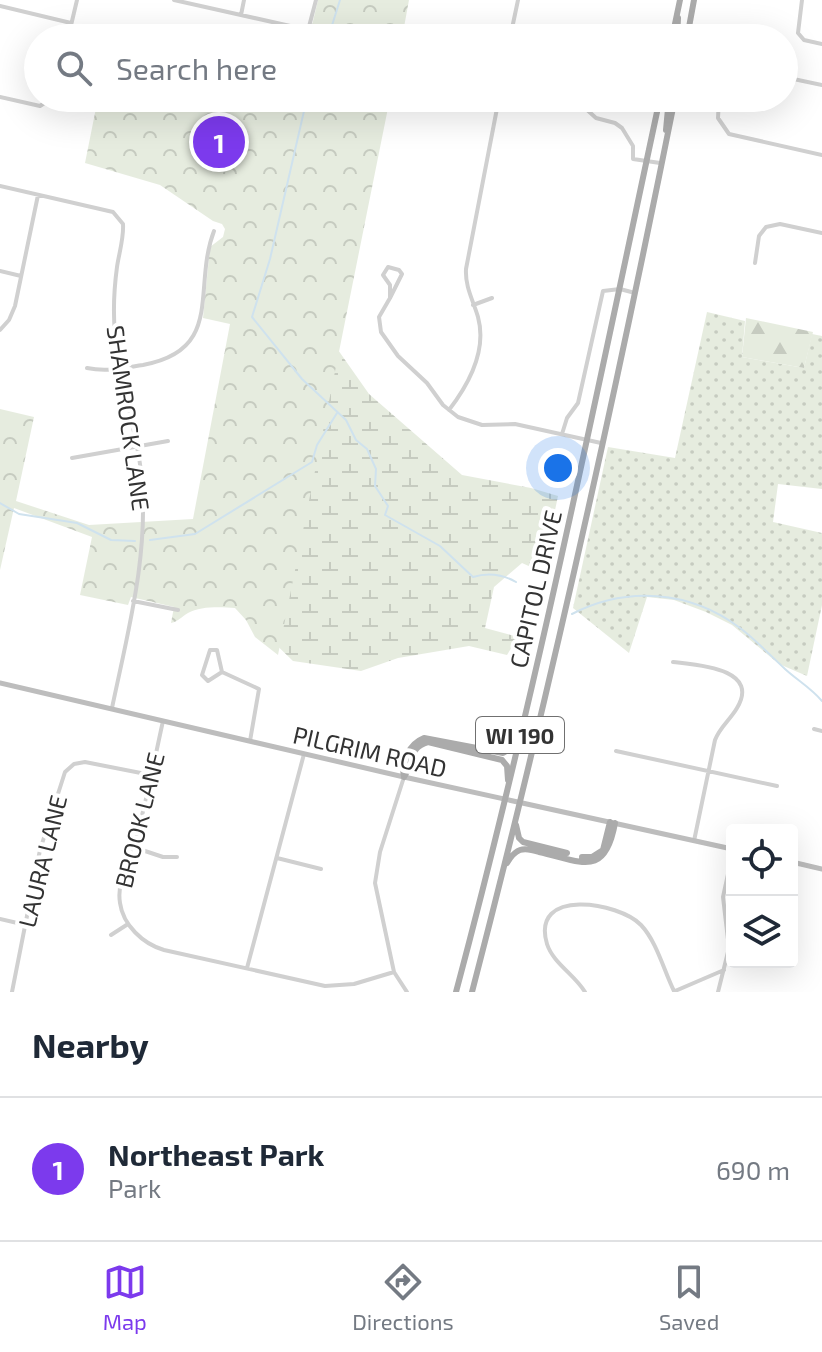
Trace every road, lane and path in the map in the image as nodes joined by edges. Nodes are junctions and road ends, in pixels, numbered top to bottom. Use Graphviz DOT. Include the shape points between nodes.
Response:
graph roads {
  1 [pos="77,0"];
  2 [pos="174,0"];
  3 [pos="244,0"];
  4 [pos="316,0"];
  5 [pos="518,0"];
  6 [pos="680,0"];
  7 [pos="694,0"];
  8 [pos="802,0"];
  9 [pos="0,6"];
  10 [pos="241,15"];
  11 [pos="71,23"];
  12 [pos="281,24"];
  13 [pos="310,24"];
  14 [pos="513,24"];
  15 [pos="677,24"];
  16 [pos="690,24"];
  17 [pos="798,25"];
  18 [pos="798,32"];
  19 [pos="822,44"];
  20 [pos="798,80"];
  21 [pos="822,85"];
  22 [pos="0,97"];
  23 [pos="24,102"];
  24 [pos="496,112"];
  25 [pos="589,112"];
  26 [pos="657,112"];
  27 [pos="670,112"];
  28 [pos="718,112"];
  29 [pos="822,155"];
  30 [pos="646,161"];
  31 [pos="662,164"];
  32 [pos="0,186"];
  33 [pos="38,195"];
  34 [pos="214,231"];
  35 [pos="822,233"];
  36 [pos="755,263"];
  37 [pos="0,271"];
  38 [pos="21,276"];
  39 [pos="620,289"];
  40 [pos="635,293"];
  41 [pos="390,298"];
  42 [pos="492,298"];
  43 [pos="473,305"];
  44 [pos="0,330"];
  45 [pos="87,368"];
  46 [pos="119,369"];
  47 [pos="449,410"];
  48 [pos="562,434"];
  49 [pos="587,440"];
  50 [pos="168,441"];
  51 [pos="601,443"];
  52 [pos="138,447"];
  53 [pos="72,458"];
  54 [pos="554,586"];
  55 [pos="569,589"];
  56 [pos="133,601"];
  57 [pos="178,610"];
  58 [pos="673,662"];
  59 [pos="222,672"];
  60 [pos="0,683"];
  61 [pos="112,708"];
  62 [pos="163,721"];
  63 [pos="814,729"];
  64 [pos="822,731"];
  65 [pos="520,736"];
  66 [pos="250,741"];
  67 [pos="616,751"];
  68 [pos="304,754"];
  69 [pos="707,771"];
  70 [pos="151,775"];
  71 [pos="404,777"];
  72 [pos="509,786"];
  73 [pos="777,786"];
  74 [pos="515,821"];
  75 [pos="612,823"];
  76 [pos="694,841"];
  77 [pos="133,847"];
  78 [pos="726,848"];
  79 [pos="177,857"];
  80 [pos="277,858"];
  81 [pos="798,863"];
  82 [pos="504,866"];
  83 [pos="321,869"];
  84 [pos="822,869"];
  85 [pos="726,883"];
  86 [pos="0,919"];
  87 [pos="128,924"];
  88 [pos="26,925"];
  89 [pos="472,932"];
  90 [pos="111,935"];
  91 [pos="486,936"];
  92 [pos="247,969"];
  93 [pos="724,970"];
  94 [pos="394,972"];
  95 [pos="12,992"];
  96 [pos="407,992"];
  97 [pos="456,992"];
  98 [pos="472,992"];
  99 [pos="585,992"];
  100 [pos="673,992"];
  101 [pos="718,992"];
  1 -- 11 [label="street"];
  2 -- 10 [label="street"];
  3 -- 10 [label="street"];
  4 -- 13 [label="street"];
  5 -- 14 [label="street"];
  6 -- 15 [label="main road"];
  7 -- 16 [label="main road"];
  8 -- 17 [label="street"];
  9 -- 11 [label="street"];
  10 -- 12 [label="street"];
  18 -- 19 [label="street"];
  20 -- 21 [label="street"];
  22 -- 23 [label="street"];
  24 -- 43 [label="street" via="467,260"];
  25 -- 30 [label="street" via="622,128 633,146 633,159"];
  26 -- 30 [label="main road, CAPITOL DRIVE / WI 190"];
  27 -- 31 [label="main road, CAPITOL DRIVE / WI 190"];
  28 -- 29 [label="street" via="724,129 739,138"];
  30 -- 31 [label="street"];
  30 -- 39 [label="main road, CAPITOL DRIVE / WI 190"];
  31 -- 40 [label="main road, CAPITOL DRIVE / WI 190"];
  32 -- 33 [label="street, SHAMROCK LANE"];
  33 -- 38 [label="street"];
  33 -- 46 [label="street, SHAMROCK LANE" via="113,212 123,224 114,295"];
  34 -- 46 [label="street" via="201,318 190,342 170,358"];
  35 -- 36 [label="street" via="780,224 766,227 759,236"];
  37 -- 38 [label="street"];
  38 -- 44 [label="street" via="13,311"];
  39 -- 40 [label="street"];
  39 -- 48 [label="street" via="603,291 578,403"];
  39 -- 49 [label="main road, CAPITOL DRIVE / WI 190"];
  40 -- 51 [label="main road, CAPITOL DRIVE / WI 190"];
  41 -- 41 [label="street" via="402,274 388,267 383,275"];
  41 -- 47 [label="street" via="379,317 381,332"];
  42 -- 43 [label="street"];
  43 -- 47 [label="street" via="480,333 478,357"];
  45 -- 46 [label="street"];
  46 -- 52 [label="street, SHAMROCK LANE"];
  47 -- 48 [label="street" via="476,424 515,424"];
  48 -- 49 [label="street"];
  49 -- 51 [label="street"];
  49 -- 54 [label="main road, CAPITOL DRIVE / WI 190"];
  50 -- 52 [label="street"];
  51 -- 55 [label="main road, CAPITOL DRIVE / WI 190"];
  52 -- 53 [label="street"];
  52 -- 56 [label="street, SHAMROCK LANE" via="143,531"];
  54 -- 55 [label="main road"];
  54 -- 65 [label="main road, CAPITOL DRIVE / WI 190"];
  55 -- 74 [label="main road, CAPITOL DRIVE / WI 190"];
  56 -- 57 [label="street"];
  56 -- 61 [label="street, SHAMROCK LANE"];
  58 -- 69 [label="street" via="720,669 735,678 741,694 720,728"];
  59 -- 59 [label="street" via="217,650 210,650 204,679"];
  59 -- 66 [label="street" via="259,689"];
  60 -- 61 [label="main road, PILGRIM ROAD"];
  61 -- 62 [label="main road, PILGRIM ROAD"];
  62 -- 66 [label="main road, PILGRIM ROAD"];
  62 -- 70 [label="street, BROOK LANE"];
  63 -- 64 [label="street"];
  65 -- 71 [label="main road" via="503,753 424,738 413,743"];
  65 -- 72 [label="main road, CAPITOL DRIVE / WI 190"];
  66 -- 68 [label="main road, PILGRIM ROAD"];
  67 -- 69 [label="street"];
  68 -- 71 [label="main road, PILGRIM ROAD"];
  68 -- 80 [label="street"];
  69 -- 73 [label="street"];
  69 -- 76 [label="street"];
  70 -- 77 [label="street, BROOK LANE"];
  70 -- 88 [label="street, LAURA LANE" via="85,762 68,769 40,850"];
  71 -- 72 [label="main road" via="415,748 428,742 502,760"];
  71 -- 75 [label="main road, PILGRIM ROAD"];
  71 -- 94 [label="street" via="375,883"];
  72 -- 89 [label="main road, CAPITOL DRIVE / WI 190"];
  74 -- 75 [label="main road" via="523,842 588,858 603,850"];
  74 -- 82 [label="main road, CAPITOL DRIVE / WI 190"];
  75 -- 76 [label="main road, PILGRIM ROAD"];
  75 -- 82 [label="main road" via="608,850 596,861 524,849"];
  76 -- 78 [label="main road, PILGRIM ROAD"];
  77 -- 79 [label="street"];
  77 -- 87 [label="street, BROOK LANE" via="119,895"];
  80 -- 83 [label="street"];
  80 -- 92 [label="street"];
  81 -- 84 [label="main road"];
  82 -- 91 [label="main road, CAPITOL DRIVE / WI 190"];
  85 -- 93 [label="street" via="729,948"];
  86 -- 88 [label="street"];
  87 -- 90 [label="street"];
  87 -- 92 [label="street, BROOK LANE" via="157,948"];
  88 -- 95 [label="street, LAURA LANE"];
  89 -- 91 [label="main road"];
  89 -- 97 [label="main road, CAPITOL DRIVE / WI 190"];
  91 -- 98 [label="main road, CAPITOL DRIVE / WI 190"];
  92 -- 94 [label="street, BROOK LANE" via="335,987"];
  93 -- 100 [label="street"];
  93 -- 101 [label="street"];
  94 -- 96 [label="street"];
  99 -- 100 [label="street" via="547,942 547,923 561,906 578,904 634,919 645,929"];
}
